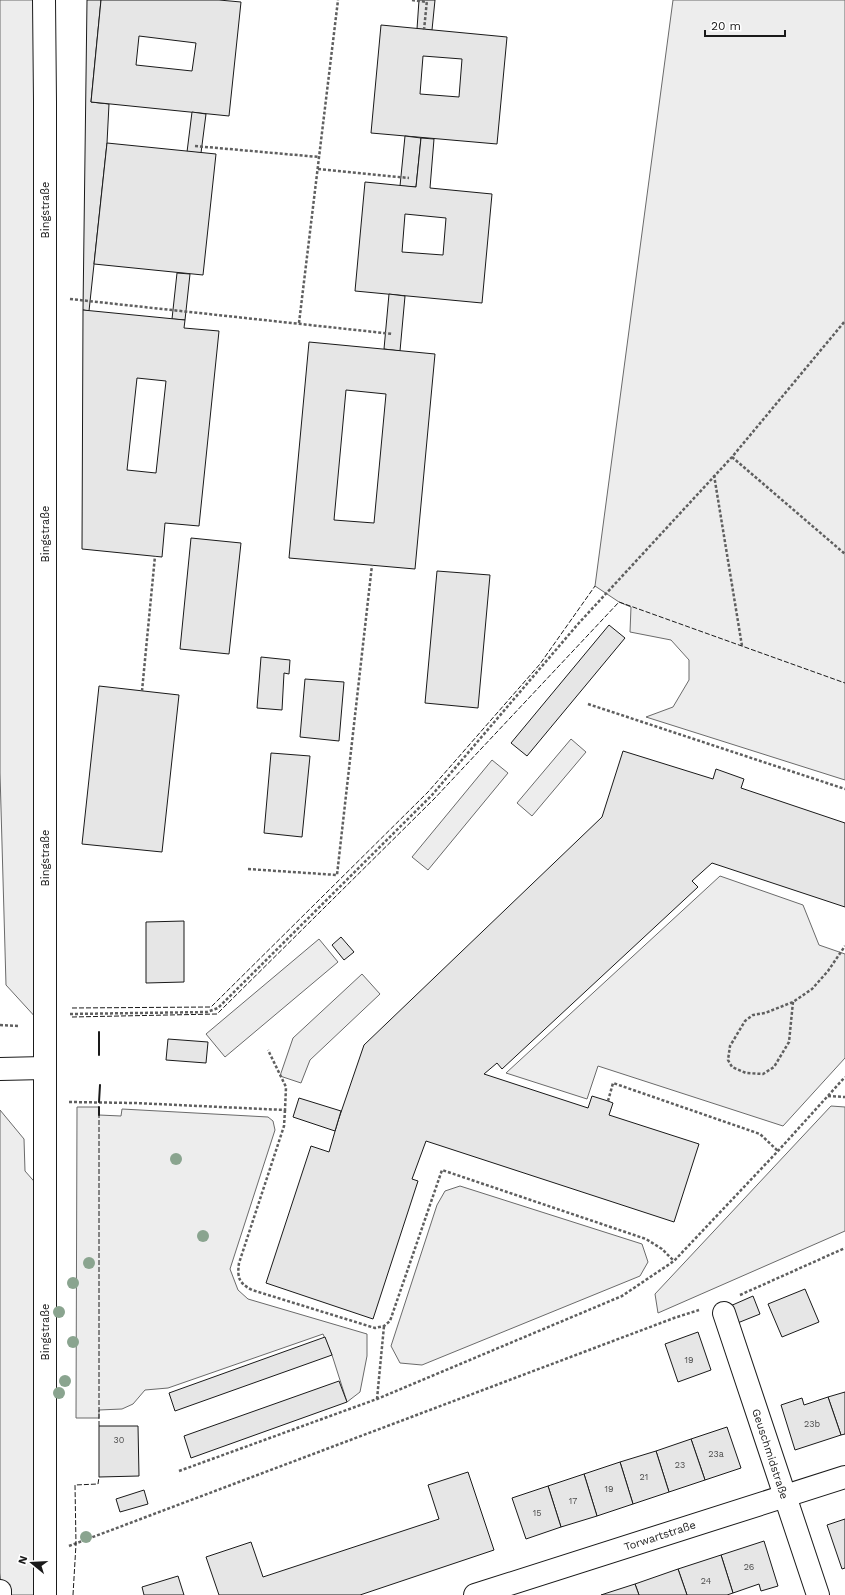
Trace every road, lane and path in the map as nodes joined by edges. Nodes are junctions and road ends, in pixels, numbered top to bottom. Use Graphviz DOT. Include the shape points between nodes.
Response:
graph roads {
  1 [pos="44,0"];
  2 [pos="338,0"];
  3 [pos="412,0"];
  4 [pos="427,1"];
  5 [pos="424,30"];
  6 [pos="195,146"];
  7 [pos="319,156"];
  8 [pos="318,169"];
  9 [pos="409,178"];
  10 [pos="45,296"];
  11 [pos="845,321"];
  12 [pos="299,323"];
  13 [pos="393,334"];
  14 [pos="732,457"];
  15 [pos="714,475"];
  16 [pos="845,554"];
  17 [pos="155,556"];
  18 [pos="372,565"];
  19 [pos="742,646"];
  20 [pos="142,691"];
  21 [pos="588,704"];
  22 [pos="845,789"];
  23 [pos="248,869"];
  24 [pos="845,946"];
  25 [pos="793,1002"];
  26 [pos="0,1026"];
  27 [pos="44,1026"];
  28 [pos="268,1050"];
  29 [pos="44,1068"];
  30 [pos="0,1069"];
  31 [pos="845,1077"];
  32 [pos="828,1096"];
  33 [pos="845,1097"];
  34 [pos="608,1101"];
  35 [pos="44,1102"];
  36 [pos="285,1110"];
  37 [pos="778,1151"];
  38 [pos="845,1248"];
  39 [pos="674,1261"];
  40 [pos="720,1307"];
  41 [pos="384,1326"];
  42 [pos="377,1399"];
  43 [pos="179,1471"];
  44 [pos="845,1477"];
  45 [pos="784,1496"];
  46 [pos="45,1555"];
  47 [pos="0,1590"];
  48 [pos="0,1595"];
  49 [pos="45,1595"];
  50 [pos="475,1595"];
  51 [pos="818,1595"];
  1 -- 10 [label="street, Bingstraße"];
  2 -- 7 [label="path"];
  3 -- 4 [label="path"];
  4 -- 5 [label="path"];
  6 -- 7 [label="path"];
  7 -- 8 [label="path"];
  8 -- 9 [label="path"];
  8 -- 12 [label="path"];
  10 -- 12 [label="path"];
  10 -- 27 [label="street, Bingstraße"];
  11 -- 14 [label="path"];
  12 -- 13 [label="path"];
  14 -- 15 [label="path"];
  14 -- 16 [label="path"];
  15 -- 19 [label="path"];
  15 -- 27 [label="path" via="578,624 432,795 218,1008 207,1012 70,1014"];
  17 -- 20 [label="path"];
  18 -- 23 [label="path" via="337,874"];
  21 -- 22 [label="path"];
  24 -- 25 [label="path" via="812,989"];
  25 -- 25 [label="path" via="766,1013 753,1015 745,1021 730,1046 728,1060 732,1067 746,1073 763,1074 774,1067 788,1042"];
  26 -- 27 [label="path"];
  27 -- 29 [label="street, Bingstraße"];
  28 -- 36 [label="path" via="286,1087"];
  29 -- 30 [label="street"];
  29 -- 35 [label="street, Bingstraße"];
  31 -- 32 [label="path"];
  32 -- 33 [label="path"];
  32 -- 37 [label="path"];
  34 -- 37 [label="path" via="613,1083 760,1134"];
  35 -- 36 [label="path" via="135,1103"];
  35 -- 46 [label="street, Bingstraße"];
  36 -- 41 [label="path" via="284,1126 239,1263 238,1274 243,1285 375,1328"];
  37 -- 39 [label="path"];
  38 -- 40 [label="path"];
  39 -- 41 [label="path" via="662,1249 646,1239 442,1170 390,1321"];
  39 -- 42 [label="path" via="622,1296"];
  40 -- 45 [label="street, Geuschmidstraße"];
  40 -- 46 [label="path" via="674,1318"];
  41 -- 42 [label="path"];
  42 -- 43 [label="path"];
  44 -- 45 [label="street, Torwartstraße"];
  45 -- 50 [label="street, Torwartstraße"];
  45 -- 51 [label="street, Geuschmidstraße"];
  46 -- 49 [label="street, Bingstraße"];
  47 -- 48 [label="street"];
}
